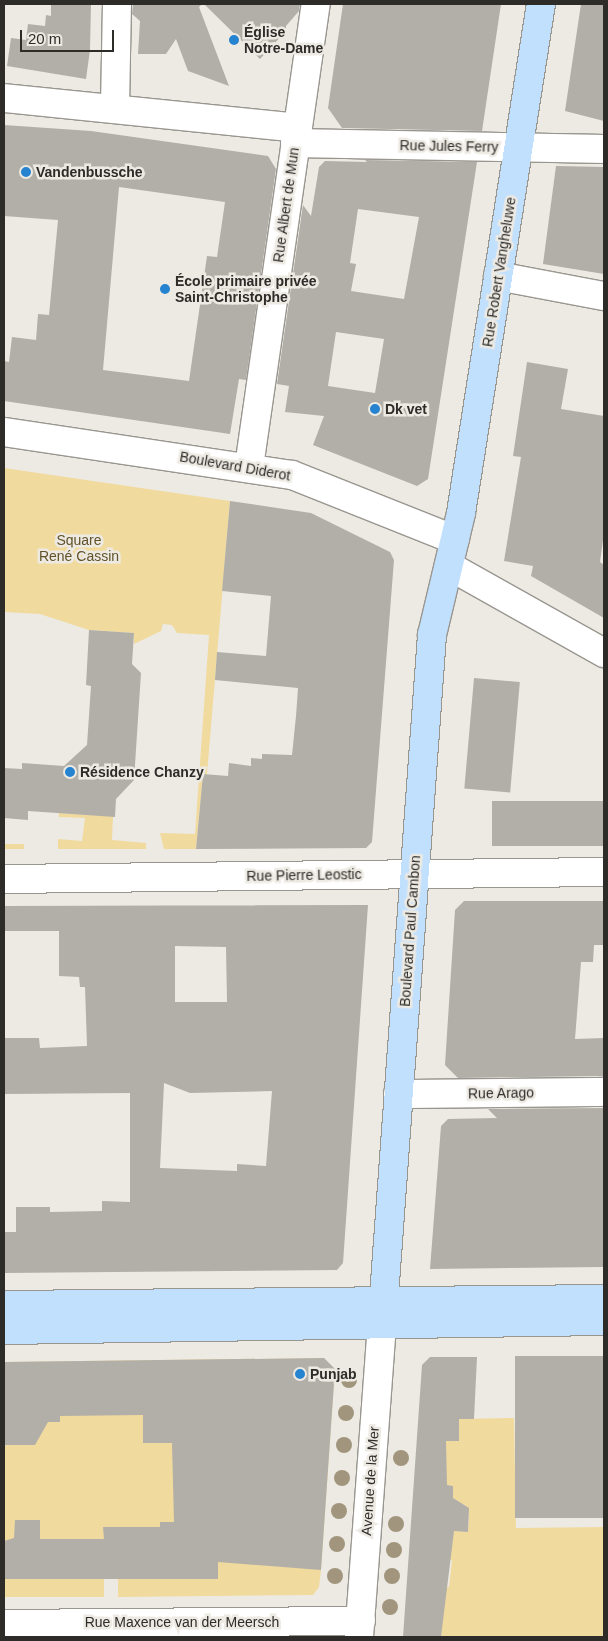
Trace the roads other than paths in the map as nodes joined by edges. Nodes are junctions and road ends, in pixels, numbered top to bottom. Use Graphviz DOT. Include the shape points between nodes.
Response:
graph roads {
  1 [pos="117,4"];
  2 [pos="316,4"];
  3 [pos="541,4"];
  4 [pos="4,98"];
  5 [pos="115,107"];
  6 [pos="296,135"];
  7 [pos="518,148"];
  8 [pos="604,149"];
  9 [pos="498,276"];
  10 [pos="604,296"];
  11 [pos="4,432"];
  12 [pos="249,466"];
  13 [pos="452,553"];
  14 [pos="604,653"];
  15 [pos="604,872"];
  16 [pos="415,874"];
  17 [pos="4,879"];
  18 [pos="604,1092"];
  19 [pos="398,1094"];
  20 [pos="604,1299"];
  21 [pos="4,1305"];
  22 [pos="382,1313"];
  23 [pos="604,1321"];
  24 [pos="4,1330"];
  25 [pos="4,1624"];
  26 [pos="360,1629"];
  1 -- 5 [label="street"];
  2 -- 6 [label="street, Rue Albert de Mun"];
  3 -- 7 [label="main road, Rue Robert Vangheluwe"];
  4 -- 5 [label="street, Rue Jules Ferry"];
  5 -- 6 [label="street, Rue Jules Ferry"];
  6 -- 7 [label="street, Rue Jules Ferry"];
  6 -- 12 [label="street, Rue Albert de Mun"];
  7 -- 8 [label="street, Rue Jules Ferry"];
  7 -- 9 [label="main road, Rue Robert Vangheluwe"];
  9 -- 10 [label="street"];
  9 -- 13 [label="main road, Rue Robert Vangheluwe"];
  11 -- 12 [label="street, Boulevard Diderot"];
  12 -- 13 [label="street, Boulevard Diderot" via="310,481"];
  13 -- 14 [label="street, Boulevard Diderot"];
  13 -- 16 [label="main road, Boulevard Paul Cambon" via="432,635"];
  15 -- 16 [label="street, Rue Pierre Leostic"];
  16 -- 17 [label="street, Rue Pierre Leostic"];
  16 -- 19 [label="main road, Boulevard Paul Cambon"];
  18 -- 19 [label="street, Rue Arago"];
  19 -- 22 [label="main road, Boulevard Paul Cambon"];
  20 -- 22 [label="main road"];
  21 -- 22 [label="main road"];
  22 -- 23 [label="main road"];
  22 -- 24 [label="main road"];
  22 -- 26 [label="street, Avenue de la Mer"];
  25 -- 26 [label="street, Rue Maxence van der Meersch"];
}
